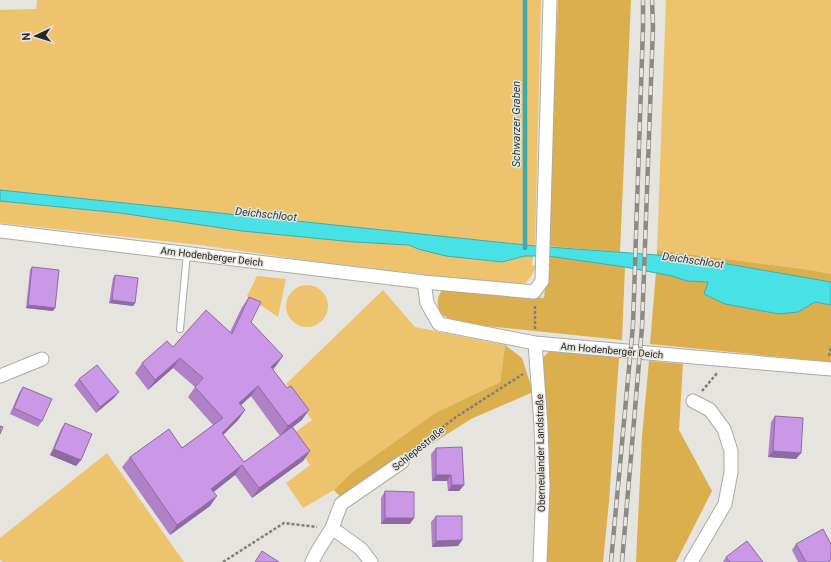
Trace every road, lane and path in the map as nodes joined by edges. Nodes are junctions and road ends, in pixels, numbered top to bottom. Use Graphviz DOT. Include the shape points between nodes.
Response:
graph roads {
  1 [pos="550,0"];
  2 [pos="0,231"];
  3 [pos="187,253"];
  4 [pos="424,282"];
  5 [pos="534,292"];
  6 [pos="180,329"];
  7 [pos="535,343"];
  8 [pos="42,359"];
  9 [pos="727,361"];
  10 [pos="537,366"];
  11 [pos="831,369"];
  12 [pos="0,376"];
  13 [pos="693,401"];
  14 [pos="402,462"];
  15 [pos="332,528"];
  16 [pos="223,562"];
  17 [pos="312,562"];
  18 [pos="371,562"];
  19 [pos="540,562"];
  20 [pos="691,562"];
  1 -- 5 [label="street" via="542,281"];
  2 -- 3 [label="street, Am Hodenberger Deich"];
  3 -- 4 [label="street, Am Hodenberger Deich"];
  3 -- 6 [label="lane"];
  4 -- 5 [label="street, Am Hodenberger Deich"];
  4 -- 7 [label="street, Am Hodenberger Deich" via="428,303 438,324"];
  5 -- 7 [label="path"];
  7 -- 9 [label="street, Am Hodenberger Deich"];
  7 -- 10 [label="street, Oberneulander Landstraße"];
  8 -- 12 [label="street"];
  9 -- 11 [label="street, Am Hodenberger Deich"];
  9 -- 13 [label="path"];
  10 -- 14 [label="path, Schlepestraße" via="456,417 404,456"];
  10 -- 19 [label="street, Oberneulander Landstraße" via="542,478"];
  13 -- 20 [label="street" via="710,410 724,429 731,451 731,472 725,504"];
  14 -- 15 [label="street, Schlepestraße" via="341,504"];
  15 -- 16 [label="path" via="284,523"];
  15 -- 17 [label="street, Schlepestraße"];
  15 -- 18 [label="street" via="360,549"];
}
